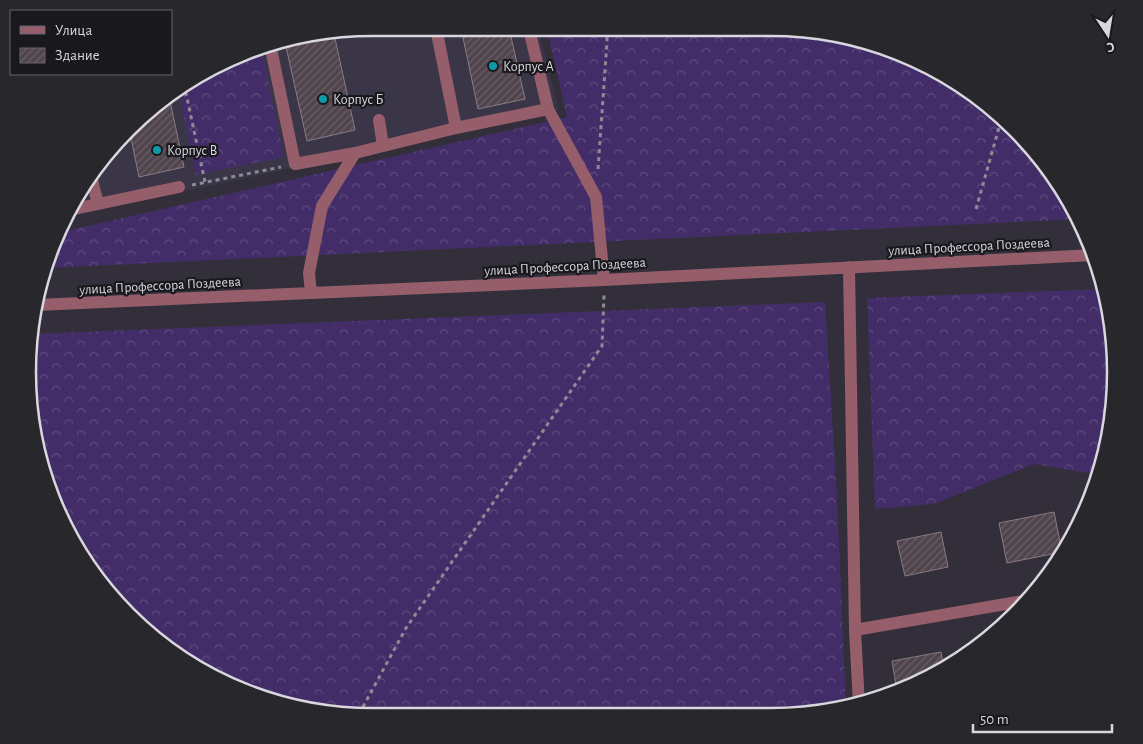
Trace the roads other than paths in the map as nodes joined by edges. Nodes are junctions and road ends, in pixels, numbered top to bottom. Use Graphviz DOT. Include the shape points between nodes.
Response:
graph roads {
  1 [pos="438,36"];
  2 [pos="531,36"];
  3 [pos="272,52"];
  4 [pos="548,109"];
  5 [pos="379,120"];
  6 [pos="456,128"];
  7 [pos="383,146"];
  8 [pos="355,153"];
  9 [pos="94,184"];
  10 [pos="179,187"];
  11 [pos="98,204"];
  12 [pos="79,208"];
  13 [pos="1086,255"];
  14 [pos="849,268"];
  15 [pos="604,280"];
  16 [pos="312,293"];
  17 [pos="43,305"];
  18 [pos="1014,603"];
  19 [pos="855,630"];
  20 [pos="859,696"];
  1 -- 6 [label="street"];
  2 -- 4 [label="street"];
  3 -- 8 [label="street" via="295,164"];
  4 -- 6 [label="street"];
  4 -- 15 [label="street" via="596,197"];
  5 -- 7 [label="street"];
  6 -- 7 [label="street"];
  7 -- 8 [label="street"];
  8 -- 16 [label="street" via="322,206 309,273"];
  9 -- 11 [label="street"];
  10 -- 11 [label="street"];
  11 -- 12 [label="street"];
  13 -- 14 [label="street, улица Профессора Поздеева"];
  14 -- 15 [label="street, улица Профессора Поздеева"];
  14 -- 19 [label="street"];
  15 -- 16 [label="street, улица Профессора Поздеева"];
  16 -- 17 [label="street, улица Профессора Поздеева"];
  18 -- 19 [label="street"];
  19 -- 20 [label="street"];
}
